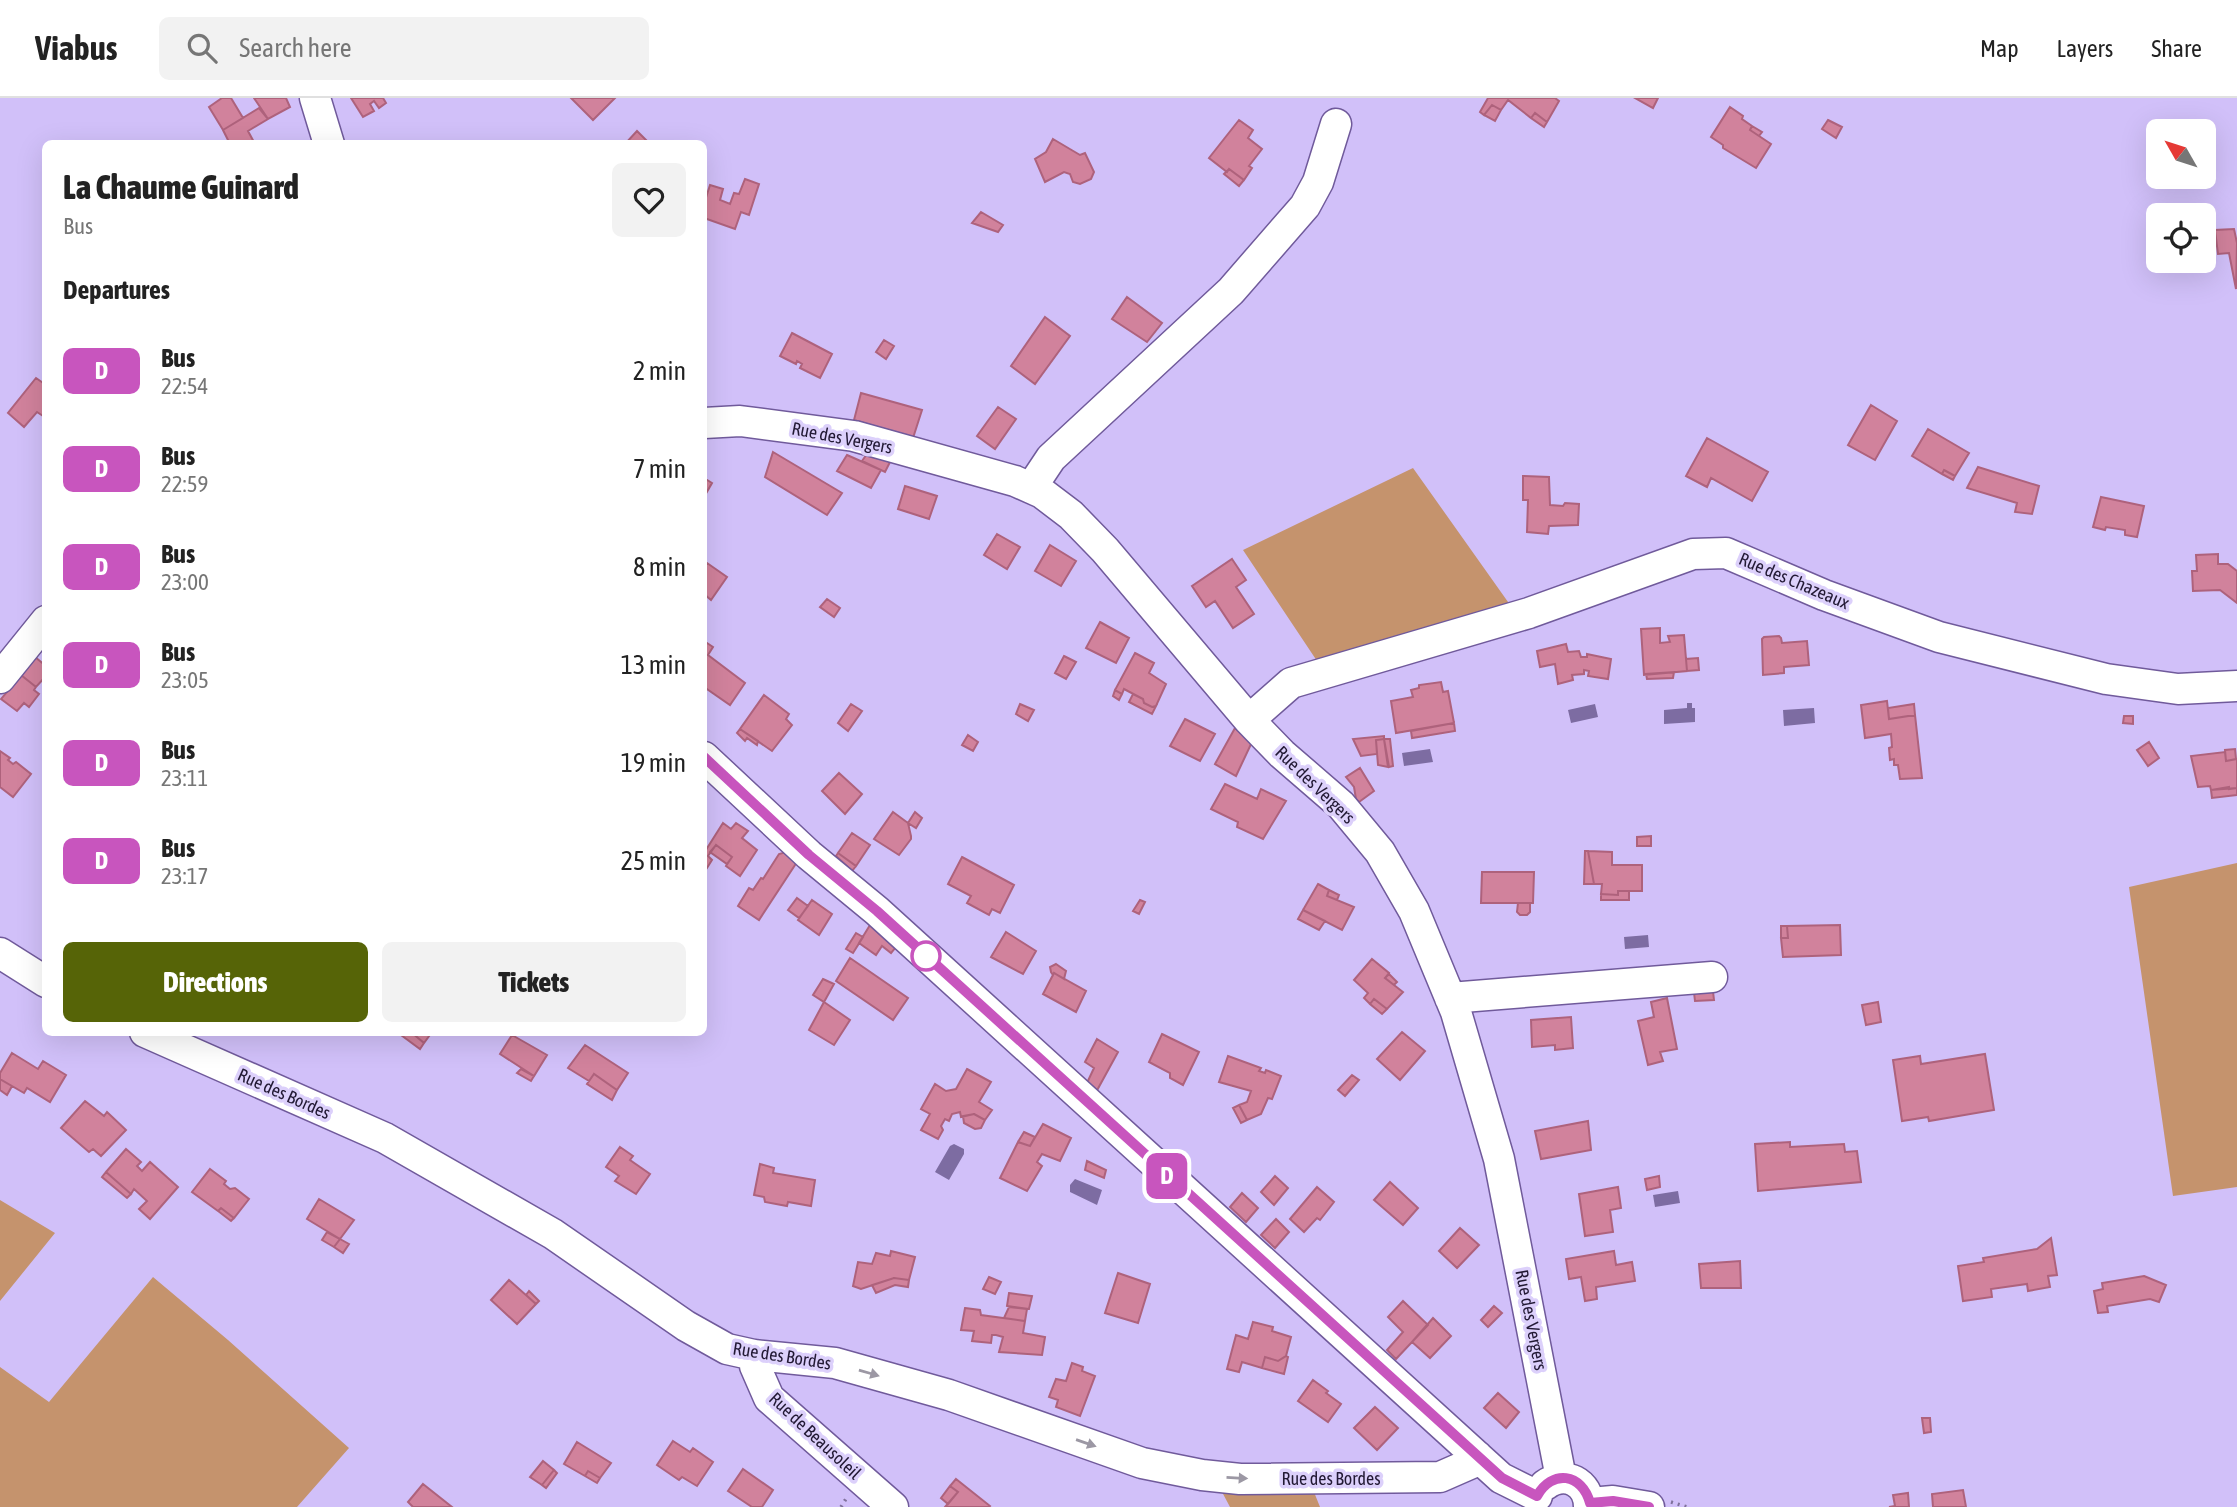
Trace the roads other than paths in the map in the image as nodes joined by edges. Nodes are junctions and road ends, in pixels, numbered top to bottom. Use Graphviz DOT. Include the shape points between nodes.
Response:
graph roads {
  1 [pos="315,98"];
  2 [pos="1336,124"];
  3 [pos="328,140"];
  4 [pos="707,423"];
  5 [pos="1031,488"];
  6 [pos="42,626"];
  7 [pos="0,678"];
  8 [pos="2237,686"];
  9 [pos="1249,720"];
  10 [pos="707,760"];
  11 [pos="0,953"];
  12 [pos="1712,976"];
  13 [pos="42,979"];
  14 [pos="1450,998"];
  15 [pos="154,1036"];
  16 [pos="754,1354"];
  17 [pos="1477,1456"];
  18 [pos="1561,1478"];
  19 [pos="1536,1502"];
  20 [pos="1590,1505"];
  21 [pos="893,1507"];
  22 [pos="1648,1507"];
  1 -- 3 [label="street"];
  2 -- 5 [label="street" via="1318,182 1305,206 1231,291 1051,458"];
  4 -- 5 [label="street, Rue des Vergers" via="740,421 854,436"];
  5 -- 9 [label="street, Rue des Vergers" via="1071,515 1105,550"];
  6 -- 7 [label="street"];
  8 -- 9 [label="street, Rue des Chazeaux" via="2178,689 2106,679 1939,637 1726,553 1693,554 1529,613 1290,683"];
  9 -- 14 [label="street, Rue des Vergers" via="1340,805 1380,852 1414,911"];
  10 -- 17 [label="street"];
  11 -- 13 [label="street"];
  12 -- 14 [label="street"];
  14 -- 18 [label="street, Rue des Vergers" via="1499,1159"];
  15 -- 16 [label="street, Rue des Bordes" via="385,1138 553,1234 686,1326 727,1349"];
  16 -- 17 [label="street, Rue des Bordes, one-way" via="835,1363 949,1395 1142,1463 1202,1475 1240,1479 1440,1477 1472,1463"];
  16 -- 21 [label="street, Rue de Beausoleil" via="769,1398"];
  17 -- 19 [label="street"];
  18 -- 19 [label="street" via="1542,1487"];
  18 -- 20 [label="street" via="1581,1485"];
  20 -- 22 [label="street" via="1613,1501"];
}
